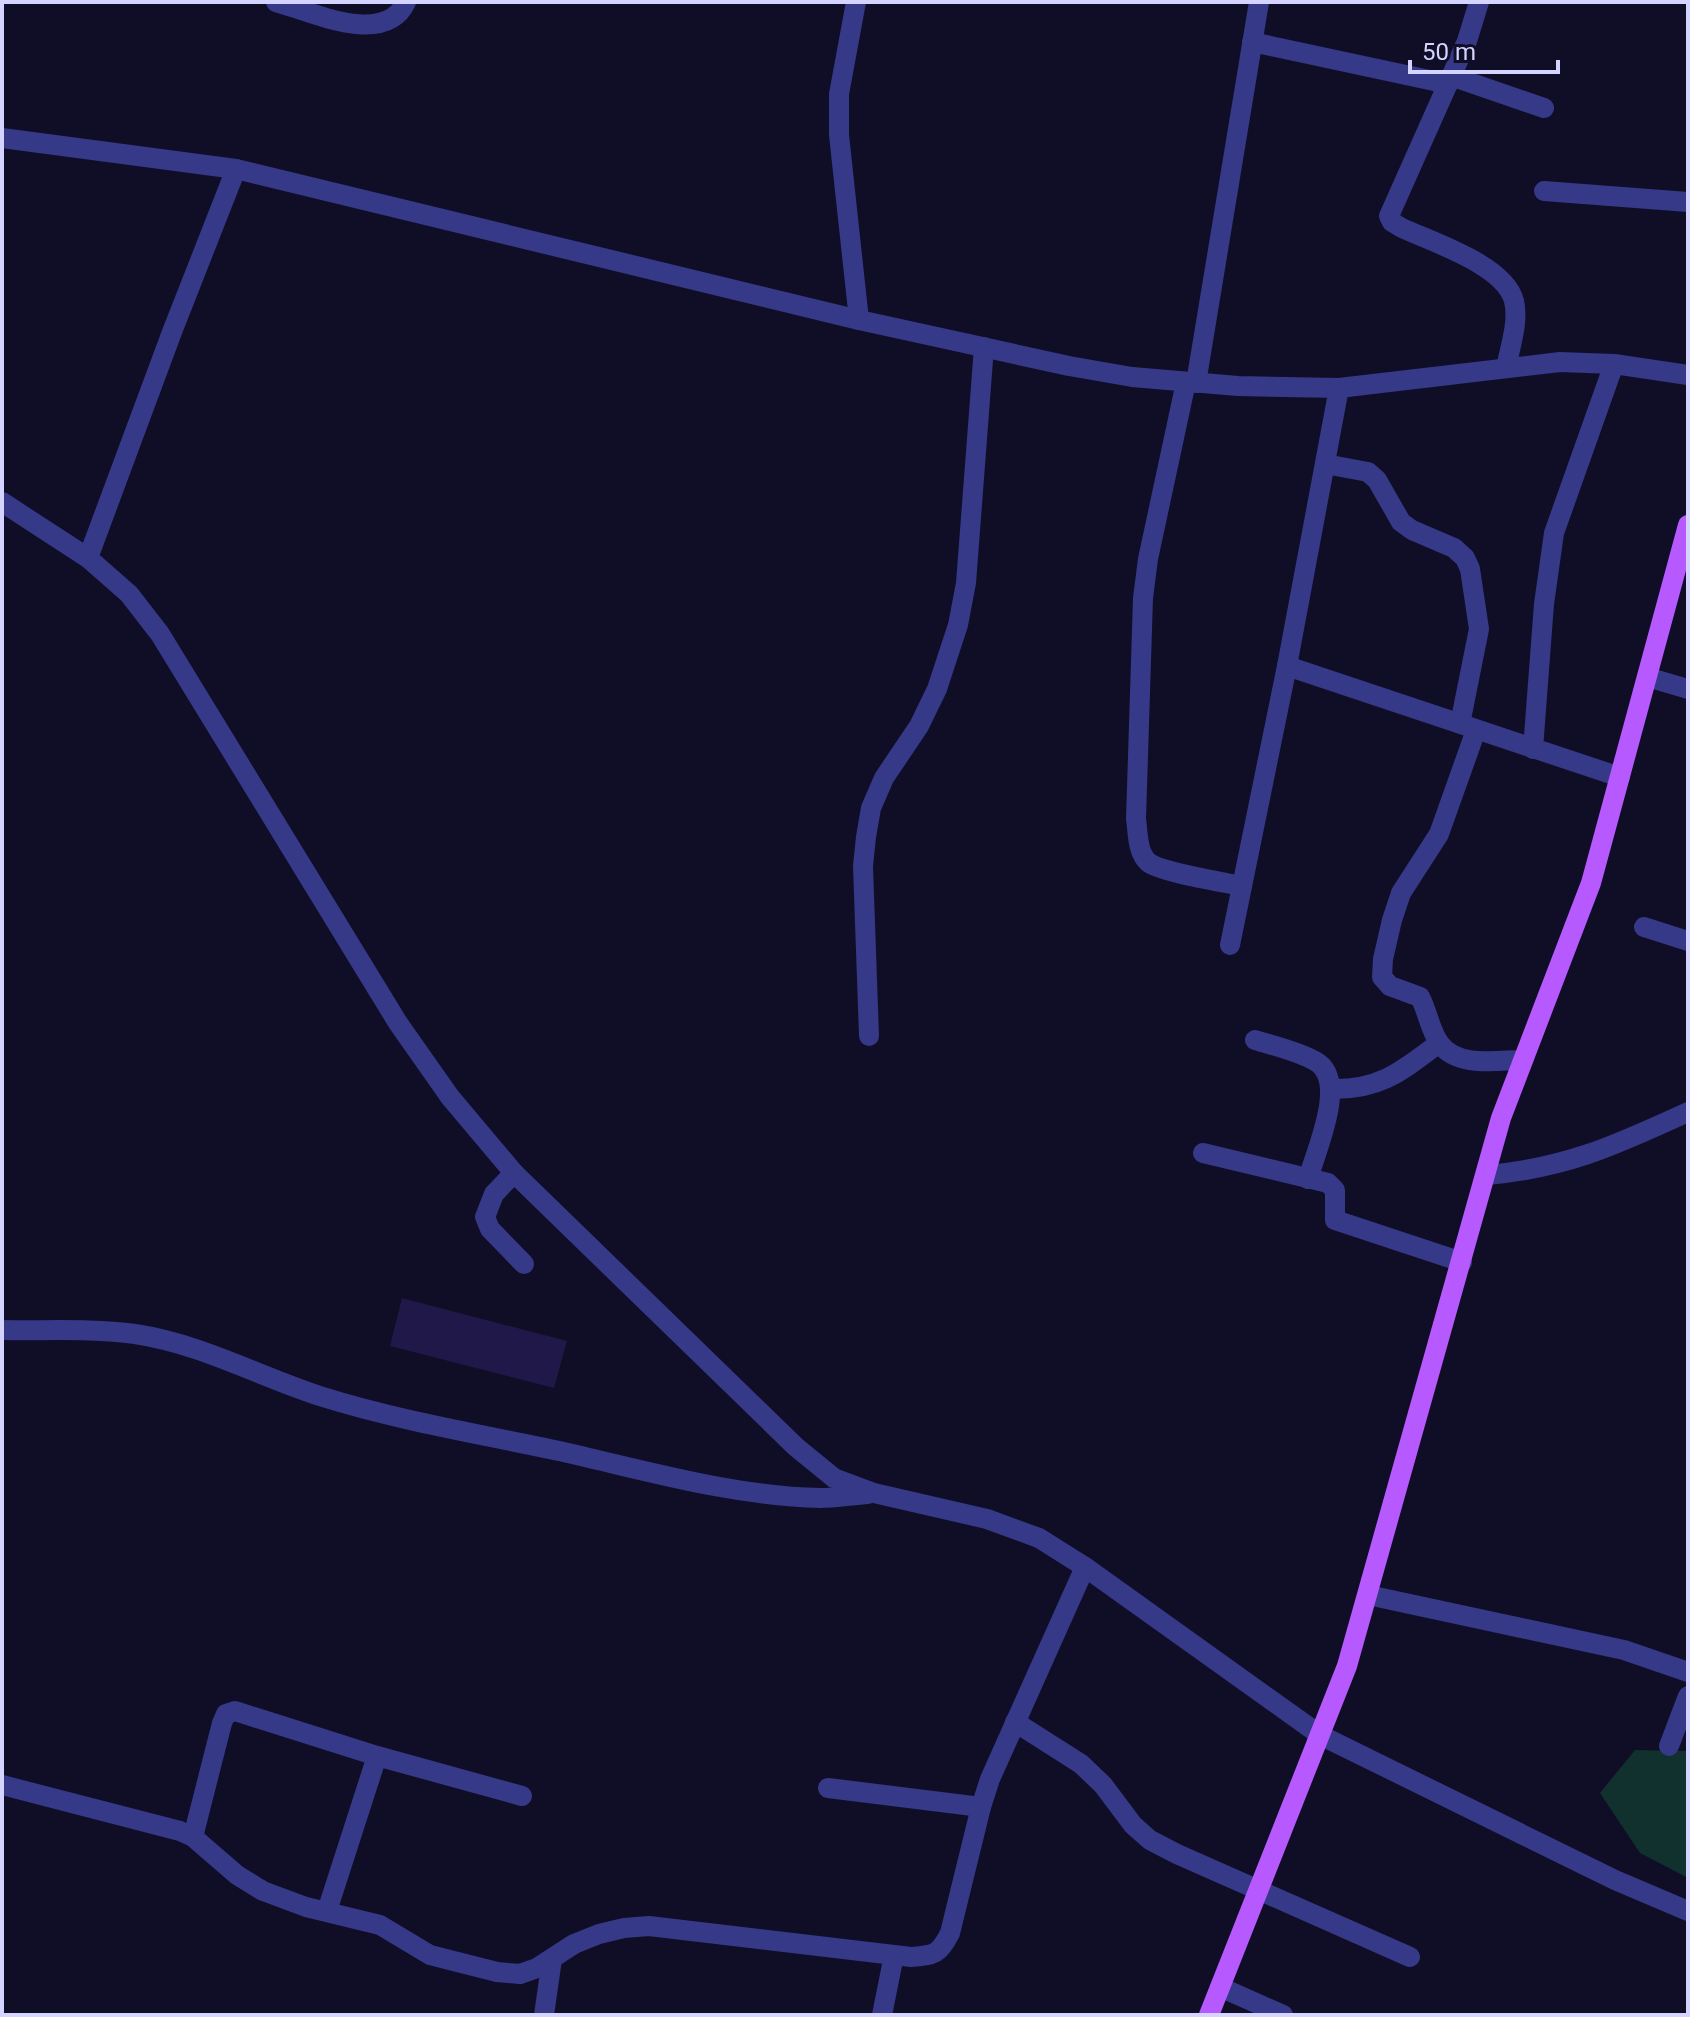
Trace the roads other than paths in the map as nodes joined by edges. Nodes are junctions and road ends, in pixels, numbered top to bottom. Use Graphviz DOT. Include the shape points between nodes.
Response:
graph roads {
  1 [pos="276,2"];
  2 [pos="406,2"];
  3 [pos="856,2"];
  4 [pos="1259,2"];
  5 [pos="1479,2"];
  6 [pos="1252,42"];
  7 [pos="1450,80"];
  8 [pos="1544,108"];
  9 [pos="2,138"];
  10 [pos="236,169"];
  11 [pos="1544,191"];
  12 [pos="1688,202"];
  13 [pos="859,320"];
  14 [pos="984,347"];
  15 [pos="1614,364"];
  16 [pos="1506,368"];
  17 [pos="1688,375"];
  18 [pos="1191,383"];
  19 [pos="1339,388"];
  20 [pos="1325,464"];
  21 [pos="2,502"];
  22 [pos="1688,525"];
  23 [pos="88,558"];
  24 [pos="1287,666"];
  25 [pos="1647,677"];
  26 [pos="1688,689"];
  27 [pos="1468,727"];
  28 [pos="1533,749"];
  29 [pos="1620,777"];
  30 [pos="1241,886"];
  31 [pos="1644,927"];
  32 [pos="1688,941"];
  33 [pos="1230,945"];
  34 [pos="869,1036"];
  35 [pos="1255,1040"];
  36 [pos="1439,1043"];
  37 [pos="1523,1060"];
  38 [pos="1331,1089"];
  39 [pos="1688,1112"];
  40 [pos="1203,1153"];
  41 [pos="514,1173"];
  42 [pos="1487,1175"];
  43 [pos="1308,1179"];
  44 [pos="1462,1262"];
  45 [pos="524,1264"];
  46 [pos="2,1330"];
  47 [pos="874,1493"];
  48 [pos="1085,1567"];
  49 [pos="1368,1595"];
  50 [pos="1688,1672"];
  51 [pos="1688,1696"];
  52 [pos="1015,1722"];
  53 [pos="1320,1735"];
  54 [pos="1669,1746"];
  55 [pos="377,1756"];
  56 [pos="2,1785"];
  57 [pos="828,1788"];
  58 [pos="522,1796"];
  59 [pos="981,1807"];
  60 [pos="193,1837"];
  61 [pos="1259,1892"];
  62 [pos="327,1911"];
  63 [pos="1688,1911"];
  64 [pos="894,1955"];
  65 [pos="1410,1957"];
  66 [pos="552,1959"];
  67 [pos="1220,1987"];
  68 [pos="544,2015"];
  69 [pos="882,2015"];
  70 [pos="1209,2015"];
  71 [pos="1283,2015"];
  1 -- 2 [label="street" via="358,25 382,25 401,14"];
  3 -- 13 [label="street" via="839,94 839,135"];
  4 -- 6 [label="street"];
  5 -- 7 [label="street"];
  6 -- 7 [label="street"];
  6 -- 18 [label="street"];
  7 -- 8 [label="street"];
  7 -- 16 [label="street" via="1389,216 1402,228 1485,266 1501,279 1516,316"];
  9 -- 10 [label="street"];
  10 -- 13 [label="street"];
  10 -- 23 [label="street"];
  11 -- 12 [label="street"];
  13 -- 14 [label="street"];
  14 -- 18 [label="street" via="1132,377"];
  14 -- 34 [label="street" via="966,583 958,625 925,714 884,778 866,837"];
  15 -- 16 [label="street"];
  15 -- 17 [label="street"];
  15 -- 28 [label="street" via="1554,533"];
  16 -- 19 [label="street"];
  18 -- 19 [label="street"];
  18 -- 30 [label="street" via="1143,598 1136,819 1148,862"];
  19 -- 20 [label="street"];
  20 -- 24 [label="street"];
  20 -- 27 [label="street" via="1368,472 1401,522 1465,558 1479,629"];
  21 -- 23 [label="street"];
  22 -- 25 [label="main road"];
  23 -- 41 [label="street" via="129,594 160,634 398,1023 450,1097"];
  24 -- 27 [label="street"];
  24 -- 30 [label="street"];
  25 -- 26 [label="street"];
  25 -- 29 [label="main road"];
  27 -- 28 [label="street"];
  27 -- 36 [label="street" via="1439,834 1401,893 1383,959 1382,977 1390,986 1420,997"];
  28 -- 29 [label="street"];
  29 -- 37 [label="main road" via="1591,883"];
  30 -- 33 [label="street"];
  31 -- 32 [label="street"];
  35 -- 38 [label="street" via="1317,1062 1328,1072"];
  36 -- 37 [label="street" via="1468,1060"];
  36 -- 38 [label="street" via="1385,1080"];
  37 -- 42 [label="main road"];
  38 -- 43 [label="street"];
  39 -- 42 [label="street" via="1588,1156 1528,1172"];
  40 -- 43 [label="street"];
  41 -- 45 [label="street" via="494,1194 485,1217"];
  41 -- 47 [label="street" via="796,1447 834,1478"];
  42 -- 44 [label="main road"];
  43 -- 44 [label="street" via="1335,1190 1335,1220"];
  44 -- 49 [label="main road"];
  46 -- 47 [label="street" via="90,1330 180,1343 353,1406 704,1482 822,1498"];
  47 -- 48 [label="street" via="987,1519 1039,1538"];
  48 -- 52 [label="street"];
  48 -- 53 [label="street"];
  49 -- 50 [label="street" via="1624,1650"];
  49 -- 53 [label="main road"];
  51 -- 54 [label="street"];
  52 -- 59 [label="street"];
  52 -- 61 [label="street" via="1081,1764 1150,1840"];
  53 -- 61 [label="main road"];
  53 -- 63 [label="street"];
  55 -- 58 [label="street"];
  55 -- 60 [label="street" via="246,1713 226,1714"];
  55 -- 62 [label="street"];
  56 -- 60 [label="street"];
  57 -- 59 [label="street"];
  59 -- 64 [label="street" via="943,1947 932,1955"];
  60 -- 62 [label="street" via="225,1867 263,1891"];
  61 -- 65 [label="street"];
  61 -- 67 [label="main road"];
  62 -- 66 [label="street" via="380,1925 430,1955 497,1972 520,1974"];
  64 -- 66 [label="street" via="649,1926 599,1934"];
  64 -- 69 [label="street"];
  66 -- 68 [label="street"];
  67 -- 70 [label="main road"];
  67 -- 71 [label="street"];
}
